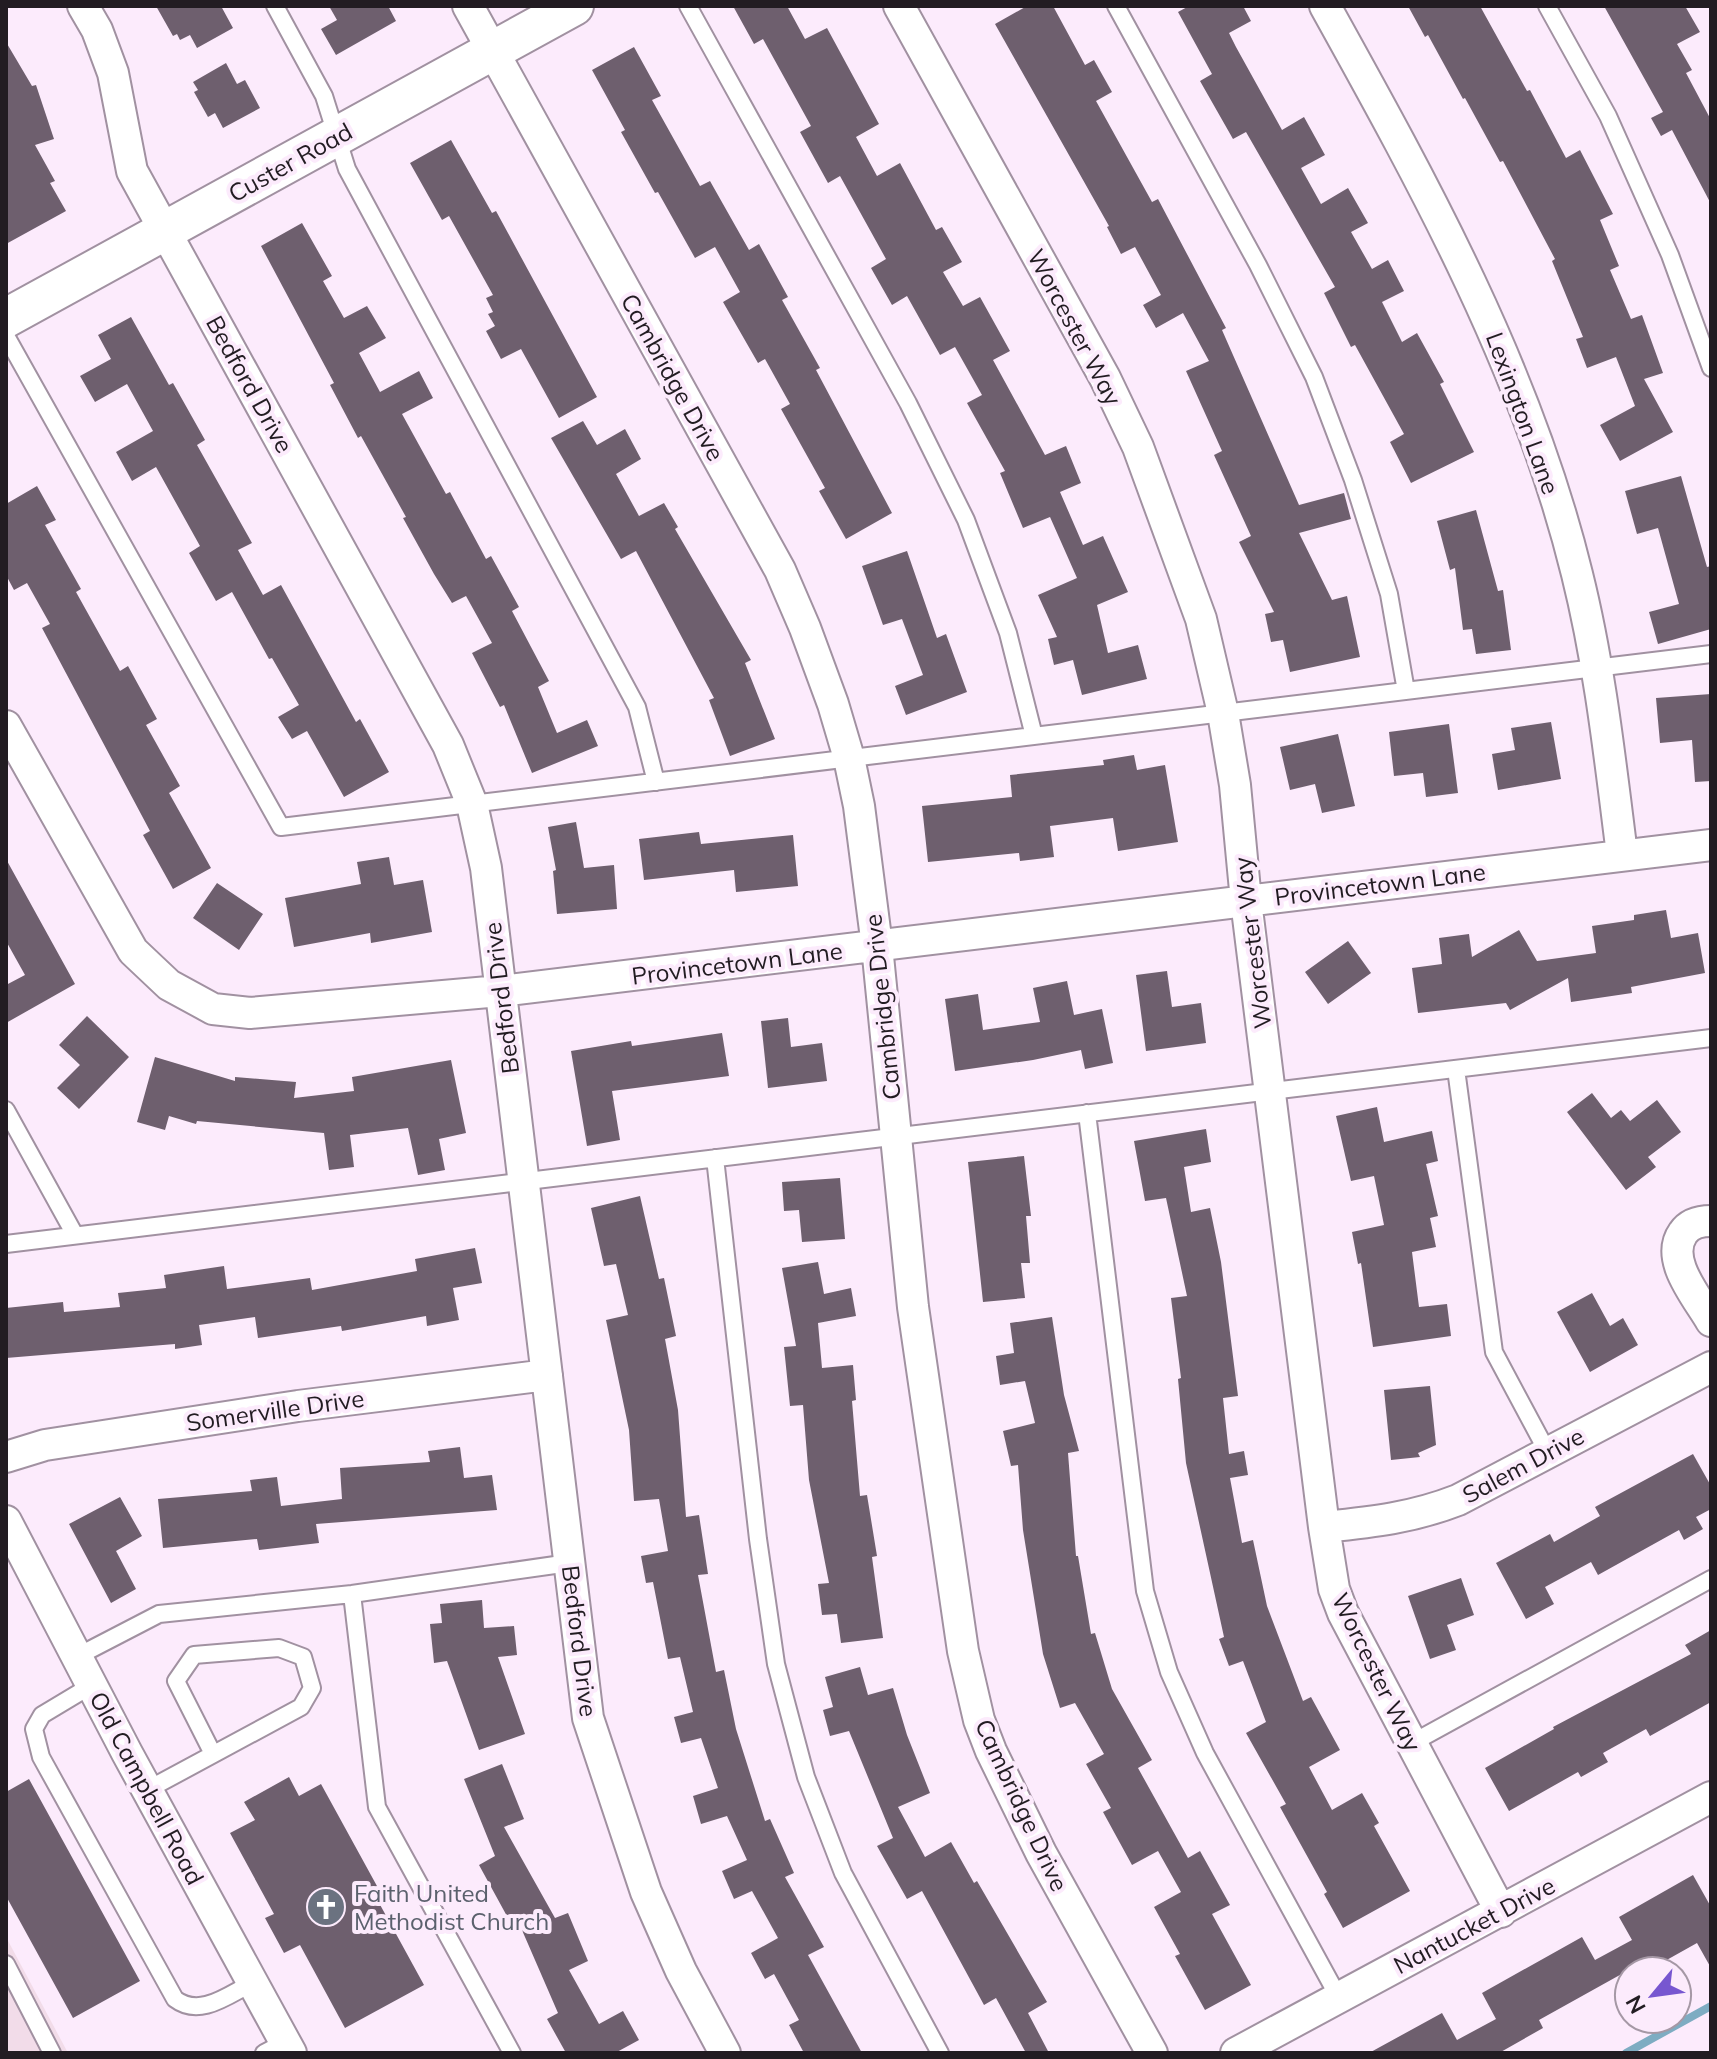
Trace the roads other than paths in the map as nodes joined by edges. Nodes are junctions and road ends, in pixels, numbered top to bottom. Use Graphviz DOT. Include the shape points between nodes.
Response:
graph roads {
  1 [pos="83,6"];
  2 [pos="275,6"];
  3 [pos="468,6"];
  4 [pos="574,6"];
  5 [pos="688,6"];
  6 [pos="899,6"];
  7 [pos="1116,6"];
  8 [pos="1325,6"];
  9 [pos="1547,6"];
  10 [pos="493,51"];
  11 [pos="338,136"];
  12 [pos="165,231"];
  13 [pos="6,318"];
  14 [pos="6,336"];
  15 [pos="1711,368"];
  16 [pos="1711,654"];
  17 [pos="1598,668"];
  18 [pos="1406,691"];
  19 [pos="1223,713"];
  20 [pos="6,726"];
  21 [pos="1034,736"];
  22 [pos="849,758"];
  23 [pos="656,782"];
  24 [pos="472,804"];
  25 [pos="1711,845"];
  26 [pos="1622,854"];
  27 [pos="1246,901"];
  28 [pos="877,946"];
  29 [pos="500,991"];
  30 [pos="1711,1038"];
  31 [pos="1456,1069"];
  32 [pos="1269,1091"];
  33 [pos="6,1110"];
  34 [pos="1087,1113"];
  35 [pos="896,1136"];
  36 [pos="715,1158"];
  37 [pos="523,1182"];
  38 [pos="1711,1221"];
  39 [pos="75,1235"];
  40 [pos="6,1244"];
  41 [pos="1711,1321"];
  42 [pos="1711,1367"];
  43 [pos="547,1375"];
  44 [pos="1548,1453"];
  45 [pos="6,1457"];
  46 [pos="6,1523"];
  47 [pos="1324,1527"];
  48 [pos="569,1563"];
  49 [pos="1711,1579"];
  50 [pos="352,1594"];
  51 [pos="76,1657"];
  52 [pos="92,1685"];
  53 [pos="1412,1743"];
  54 [pos="213,1754"];
  55 [pos="147,1790"];
  56 [pos="1711,1797"];
  57 [pos="1501,1912"];
  58 [pos="6,1964"];
  59 [pos="252,1983"];
  60 [pos="1339,1998"];
  61 [pos="280,2049"];
  62 [pos="52,2053"];
  63 [pos="512,2053"];
  64 [pos="725,2053"];
  65 [pos="940,2053"];
  66 [pos="1152,2053"];
  67 [pos="1236,2053"];
  1 -- 12 [label="street, Bedford Drive" via="113,73 132,171"];
  2 -- 11 [label="lane" via="324,96"];
  3 -- 10 [label="street, Cambridge Drive"];
  4 -- 10 [label="street, Custer Road"];
  5 -- 21 [label="lane" via="908,403 966,520 1008,633"];
  6 -- 19 [label="street, Worcester Way" via="1138,447 1201,619"];
  7 -- 18 [label="lane" via="1314,377 1389,594"];
  8 -- 17 [label="street, Lexington Lane" via="1426,188 1498,339 1572,557"];
  9 -- 15 [label="lane" via="1608,116 1670,255"];
  10 -- 11 [label="street, Custer Road"];
  10 -- 22 [label="street, Cambridge Drive" via="780,570"];
  11 -- 12 [label="street, Custer Road"];
  11 -- 23 [label="lane" via="347,169 637,707"];
  12 -- 13 [label="street, Custer Road"];
  12 -- 24 [label="street, Bedford Drive" via="448,745"];
  14 -- 24 [label="lane" via="281,827"];
  16 -- 17 [label="lane"];
  17 -- 18 [label="lane"];
  17 -- 26 [label="street, Lexington Lane"];
  18 -- 19 [label="lane"];
  19 -- 21 [label="lane"];
  19 -- 27 [label="street, Worcester Way"];
  20 -- 29 [label="street, Provincetown Lane" via="133,951 169,985 213,1009 250,1013"];
  21 -- 22 [label="lane"];
  22 -- 23 [label="lane"];
  22 -- 28 [label="street, Cambridge Drive"];
  23 -- 24 [label="lane"];
  24 -- 29 [label="street, Bedford Drive" via="486,868"];
  25 -- 26 [label="street, Provincetown Lane"];
  26 -- 27 [label="street, Provincetown Lane"];
  27 -- 28 [label="street, Provincetown Lane"];
  27 -- 32 [label="street, Worcester Way"];
  28 -- 29 [label="street, Provincetown Lane"];
  28 -- 35 [label="street, Cambridge Drive"];
  29 -- 37 [label="street, Bedford Drive"];
  30 -- 31 [label="lane"];
  31 -- 32 [label="lane"];
  31 -- 44 [label="lane" via="1494,1352"];
  32 -- 34 [label="lane"];
  32 -- 47 [label="street, Worcester Way"];
  33 -- 39 [label="lane"];
  34 -- 35 [label="lane"];
  34 -- 60 [label="lane" via="1149,1604 1169,1672 1205,1753"];
  35 -- 36 [label="lane"];
  35 -- 66 [label="street, Cambridge Drive" via="917,1338 963,1651 979,1720 1041,1853"];
  36 -- 37 [label="lane"];
  36 -- 65 [label="lane" via="776,1664 806,1777 843,1873"];
  37 -- 39 [label="lane"];
  37 -- 43 [label="street, Bedford Drive"];
  38 -- 41 [label="street" via="1687,1228 1676,1252"];
  39 -- 40 [label="lane"];
  42 -- 44 [label="street, Salem Drive"];
  43 -- 45 [label="street, Somerville Drive" via="298,1406 45,1445"];
  43 -- 48 [label="street, Bedford Drive"];
  44 -- 47 [label="street, Salem Drive" via="1429,1511"];
  46 -- 51 [label="street, Old Campbell Road"];
  47 -- 53 [label="street, Worcester Way" via="1343,1613"];
  48 -- 50 [label="lane"];
  48 -- 64 [label="street, Bedford Drive" via="588,1718 612,1798 681,1971"];
  49 -- 53 [label="lane"];
  50 -- 51 [label="lane" via="159,1614"];
  50 -- 63 [label="lane" via="377,1807"];
  51 -- 52 [label="street, Old Campbell Road"];
  52 -- 55 [label="street, Old Campbell Road"];
  52 -- 59 [label="lane" via="42,1715 34,1729 41,1757 175,1999 196,2009"];
  53 -- 57 [label="street, Worcester Way"];
  54 -- 54 [label="lane" via="301,1707 312,1688 303,1657 279,1648 194,1655 176,1681"];
  54 -- 55 [label="lane"];
  55 -- 59 [label="street, Old Campbell Road"];
  56 -- 57 [label="street, Nantucket Drive"];
  57 -- 60 [label="street, Nantucket Drive"];
  58 -- 62 [label="lane"];
  59 -- 61 [label="street, Old Campbell Road"];
  60 -- 67 [label="street, Nantucket Drive"];
}
